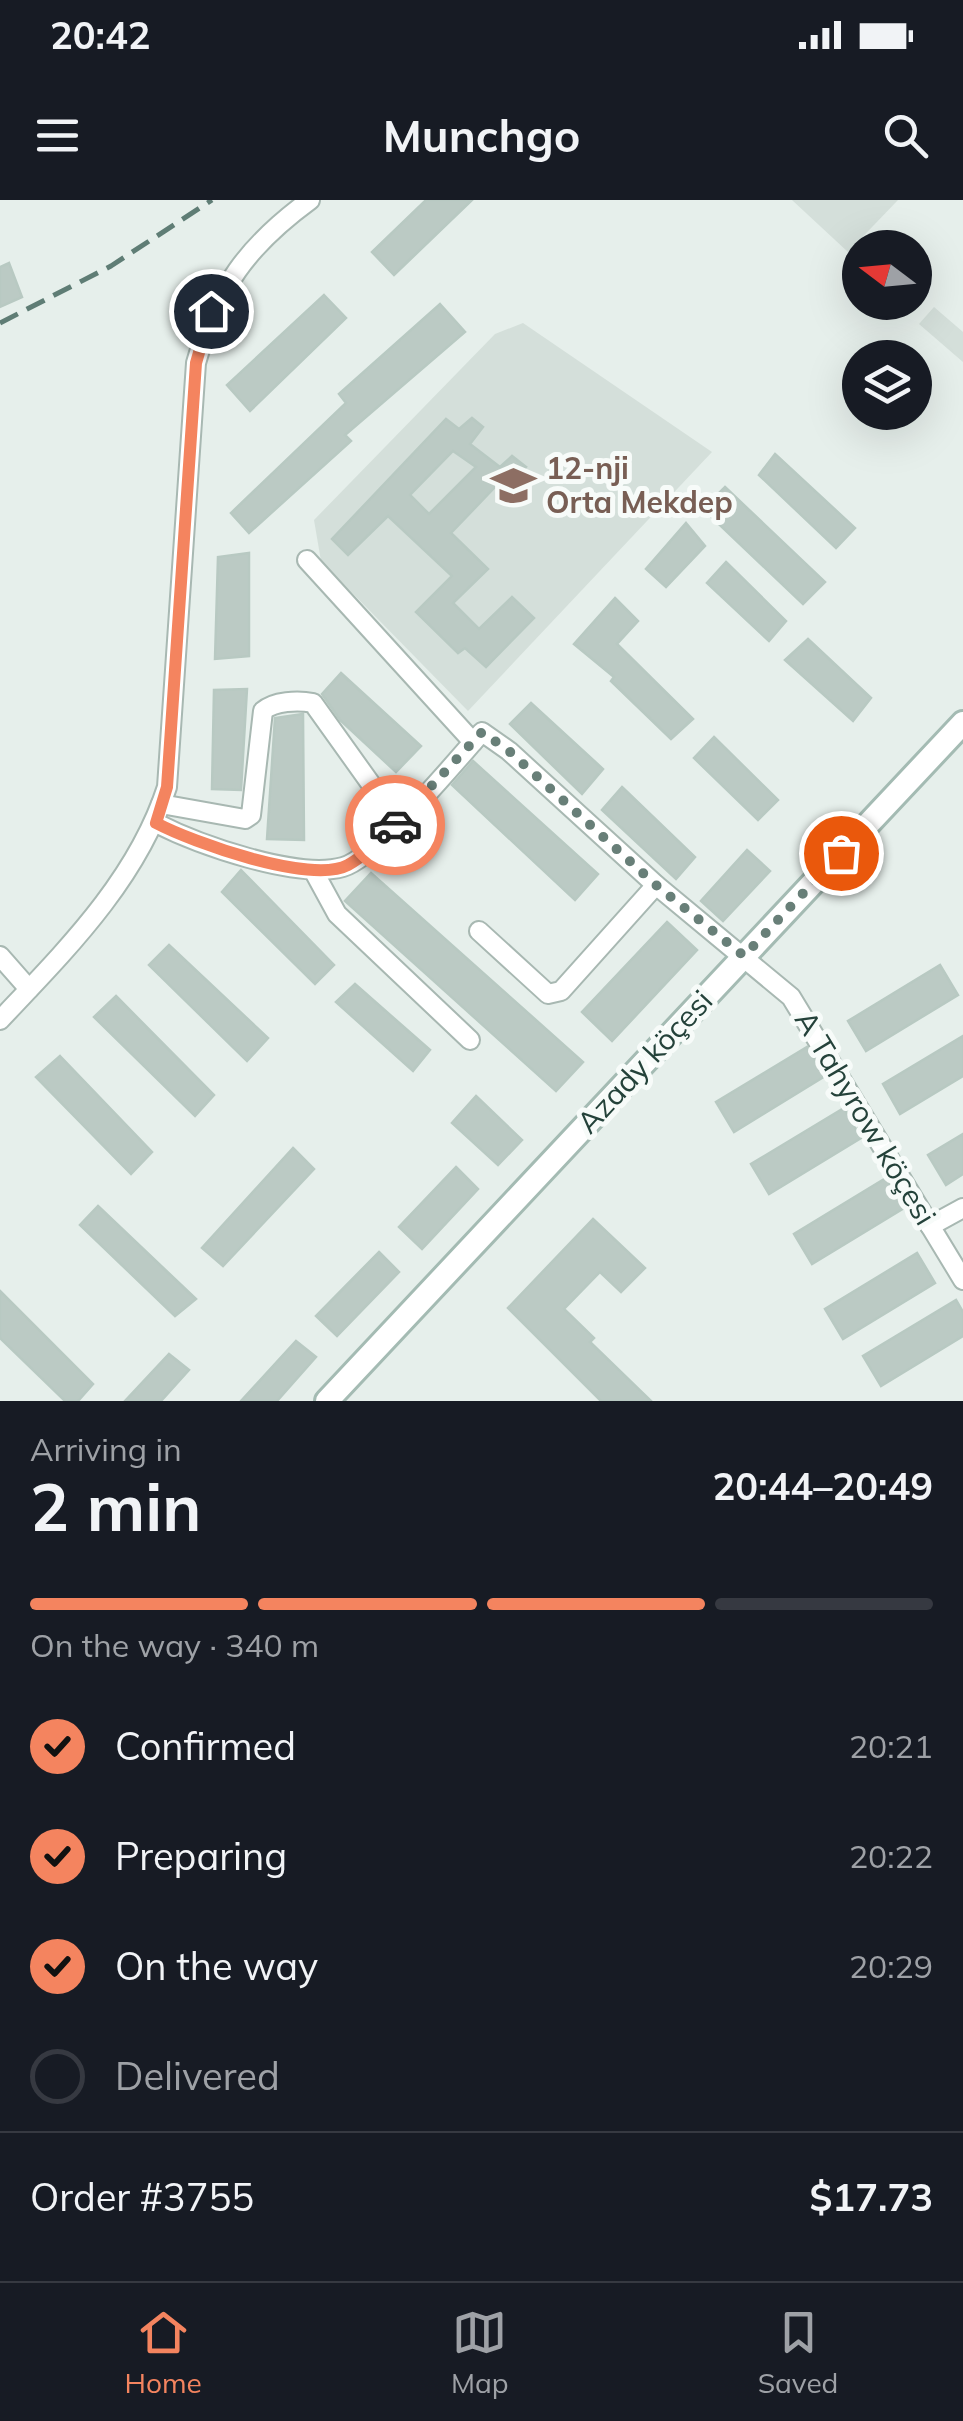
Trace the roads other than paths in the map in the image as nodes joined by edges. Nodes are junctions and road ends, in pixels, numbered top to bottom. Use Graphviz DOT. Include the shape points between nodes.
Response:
graph roads {
  1 [pos="310,200"];
  2 [pos="307,560"];
  3 [pos="963,723"];
  4 [pos="477,737"];
  5 [pos="162,804"];
  6 [pos="398,822"];
  7 [pos="156,823"];
  8 [pos="313,870"];
  9 [pos="656,885"];
  10 [pos="479,931"];
  11 [pos="0,956"];
  12 [pos="744,956"];
  13 [pos="29,989"];
  14 [pos="0,1020"];
  15 [pos="470,1040"];
  16 [pos="963,1208"];
  17 [pos="930,1226"];
  18 [pos="963,1280"];
  19 [pos="328,1401"];
  1 -- 5 [label="street" via="244,259 211,311 196,363"];
  2 -- 4 [label="street, A Tahyrow köçesi"];
  3 -- 12 [label="main road, Azady köçesi"];
  4 -- 6 [label="street"];
  4 -- 9 [label="street, A Tahyrow köçesi" via="509,751"];
  5 -- 6 [label="street" via="251,816 263,711 302,701 312,703"];
  5 -- 7 [label="street"];
  6 -- 8 [label="street" via="345,867"];
  7 -- 8 [label="street" via="198,845"];
  7 -- 13 [label="street" via="118,886"];
  8 -- 15 [label="street" via="337,914"];
  9 -- 10 [label="street" via="561,991 548,994"];
  9 -- 12 [label="street, A Tahyrow köçesi"];
  11 -- 13 [label="street"];
  12 -- 17 [label="street, A Tahyrow köçesi" via="791,997"];
  12 -- 19 [label="main road, Azady köçesi"];
  13 -- 14 [label="street"];
  16 -- 17 [label="street"];
  17 -- 18 [label="street, A Tahyrow köçesi"];
}
